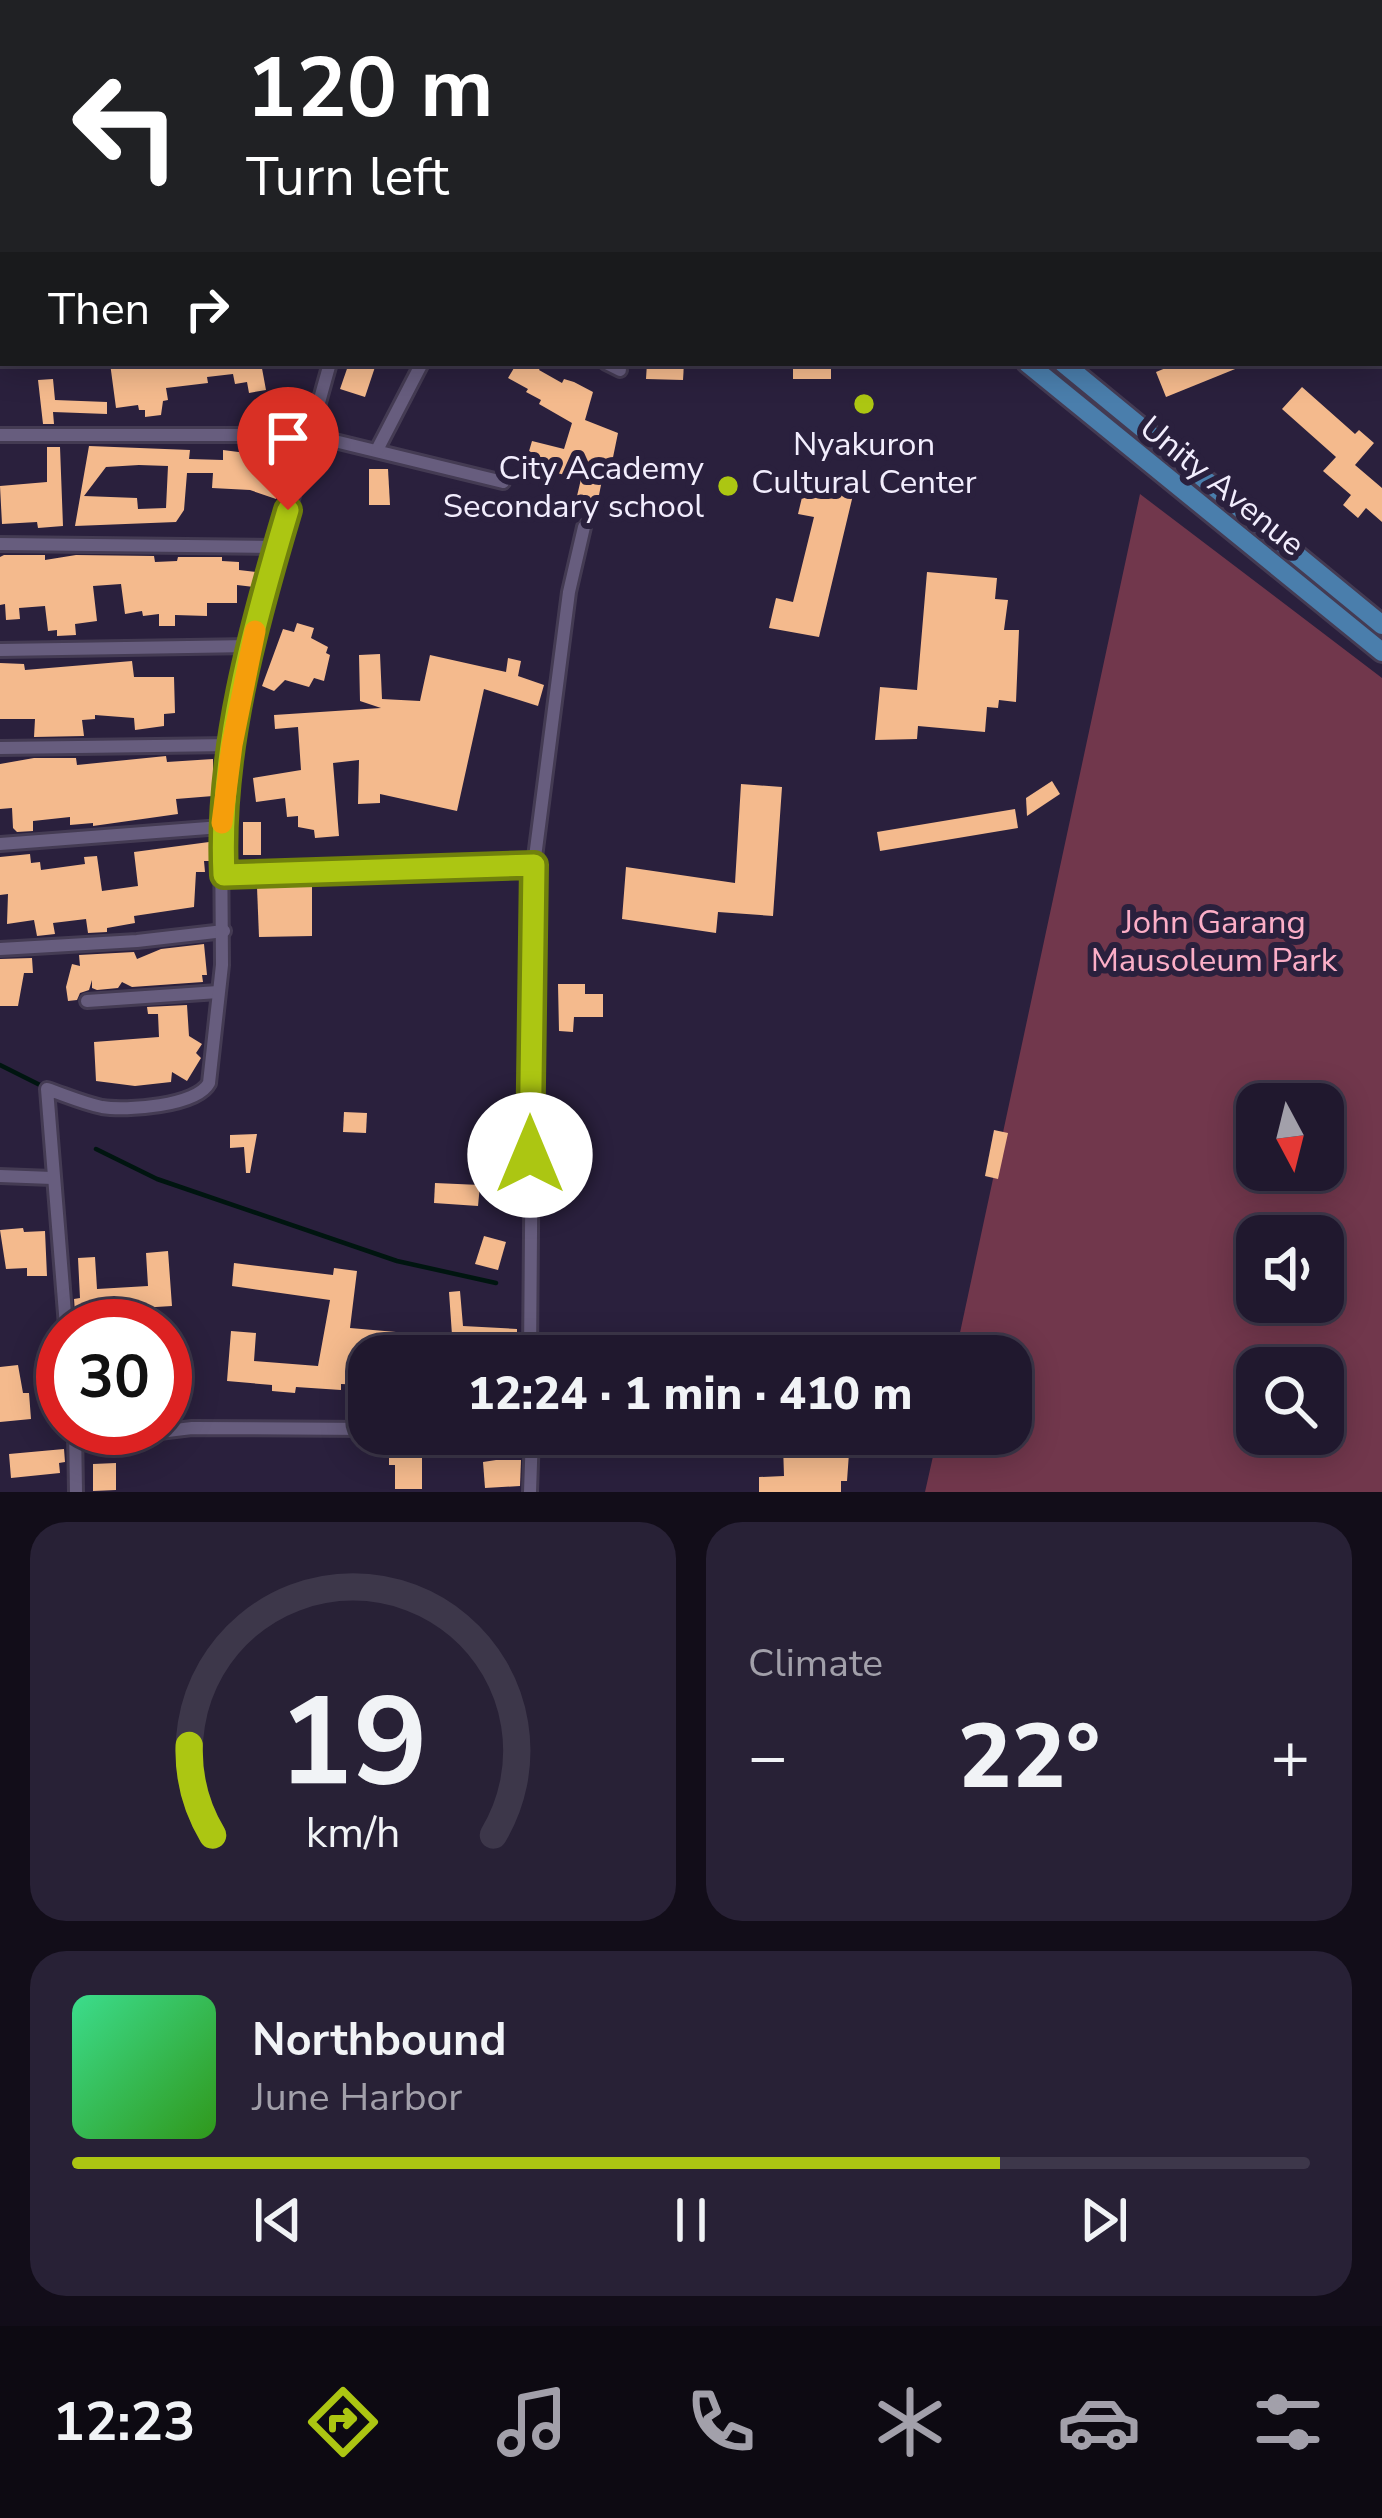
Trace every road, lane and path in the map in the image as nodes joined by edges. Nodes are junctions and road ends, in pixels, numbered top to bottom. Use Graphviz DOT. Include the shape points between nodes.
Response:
graph roads {
  1 [pos="329,366"];
  2 [pos="420,366"];
  3 [pos="612,366"];
  4 [pos="1031,366"];
  5 [pos="1067,366"];
  6 [pos="620,370"];
  7 [pos="0,435"];
  8 [pos="310,435"];
  9 [pos="377,450"];
  10 [pos="503,482"];
  11 [pos="584,527"];
  12 [pos="0,544"];
  13 [pos="277,547"];
  14 [pos="1382,625"];
  15 [pos="251,646"];
  16 [pos="0,650"];
  17 [pos="1382,652"];
  18 [pos="232,745"];
  19 [pos="0,748"];
  20 [pos="221,827"];
  21 [pos="0,844"];
  22 [pos="534,865"];
  23 [pos="224,875"];
  24 [pos="224,931"];
  25 [pos="0,949"];
  26 [pos="218,992"];
  27 [pos="87,1001"];
  28 [pos="0,1175"];
  29 [pos="52,1178"];
  30 [pos="63,1299"];
  31 [pos="530,1335"];
  32 [pos="192,1428"];
  33 [pos="348,1429"];
  34 [pos="76,1455"];
  35 [pos="531,1455"];
  36 [pos="76,1492"];
  37 [pos="530,1492"];
  1 -- 8 [label="street"];
  2 -- 9 [label="street"];
  3 -- 6 [label="street"];
  4 -- 17 [label="main road, Unity Avenue"];
  5 -- 14 [label="main road, Unity Avenue"];
  7 -- 8 [label="street"];
  8 -- 9 [label="street"];
  8 -- 13 [label="street"];
  9 -- 10 [label="street"];
  11 -- 22 [label="street"];
  12 -- 13 [label="street"];
  13 -- 15 [label="street"];
  15 -- 16 [label="street"];
  15 -- 18 [label="street"];
  18 -- 19 [label="street"];
  18 -- 20 [label="street"];
  20 -- 21 [label="street"];
  20 -- 23 [label="street"];
  22 -- 23 [label="street"];
  22 -- 31 [label="street"];
  23 -- 24 [label="street"];
  24 -- 25 [label="street"];
  24 -- 26 [label="street"];
  26 -- 27 [label="street"];
  26 -- 29 [label="street" via="204,1092 106,1108 47,1089"];
  28 -- 29 [label="street"];
  29 -- 30 [label="street"];
  32 -- 33 [label="street"];
  34 -- 36 [label="street"];
  35 -- 37 [label="street"];
}
